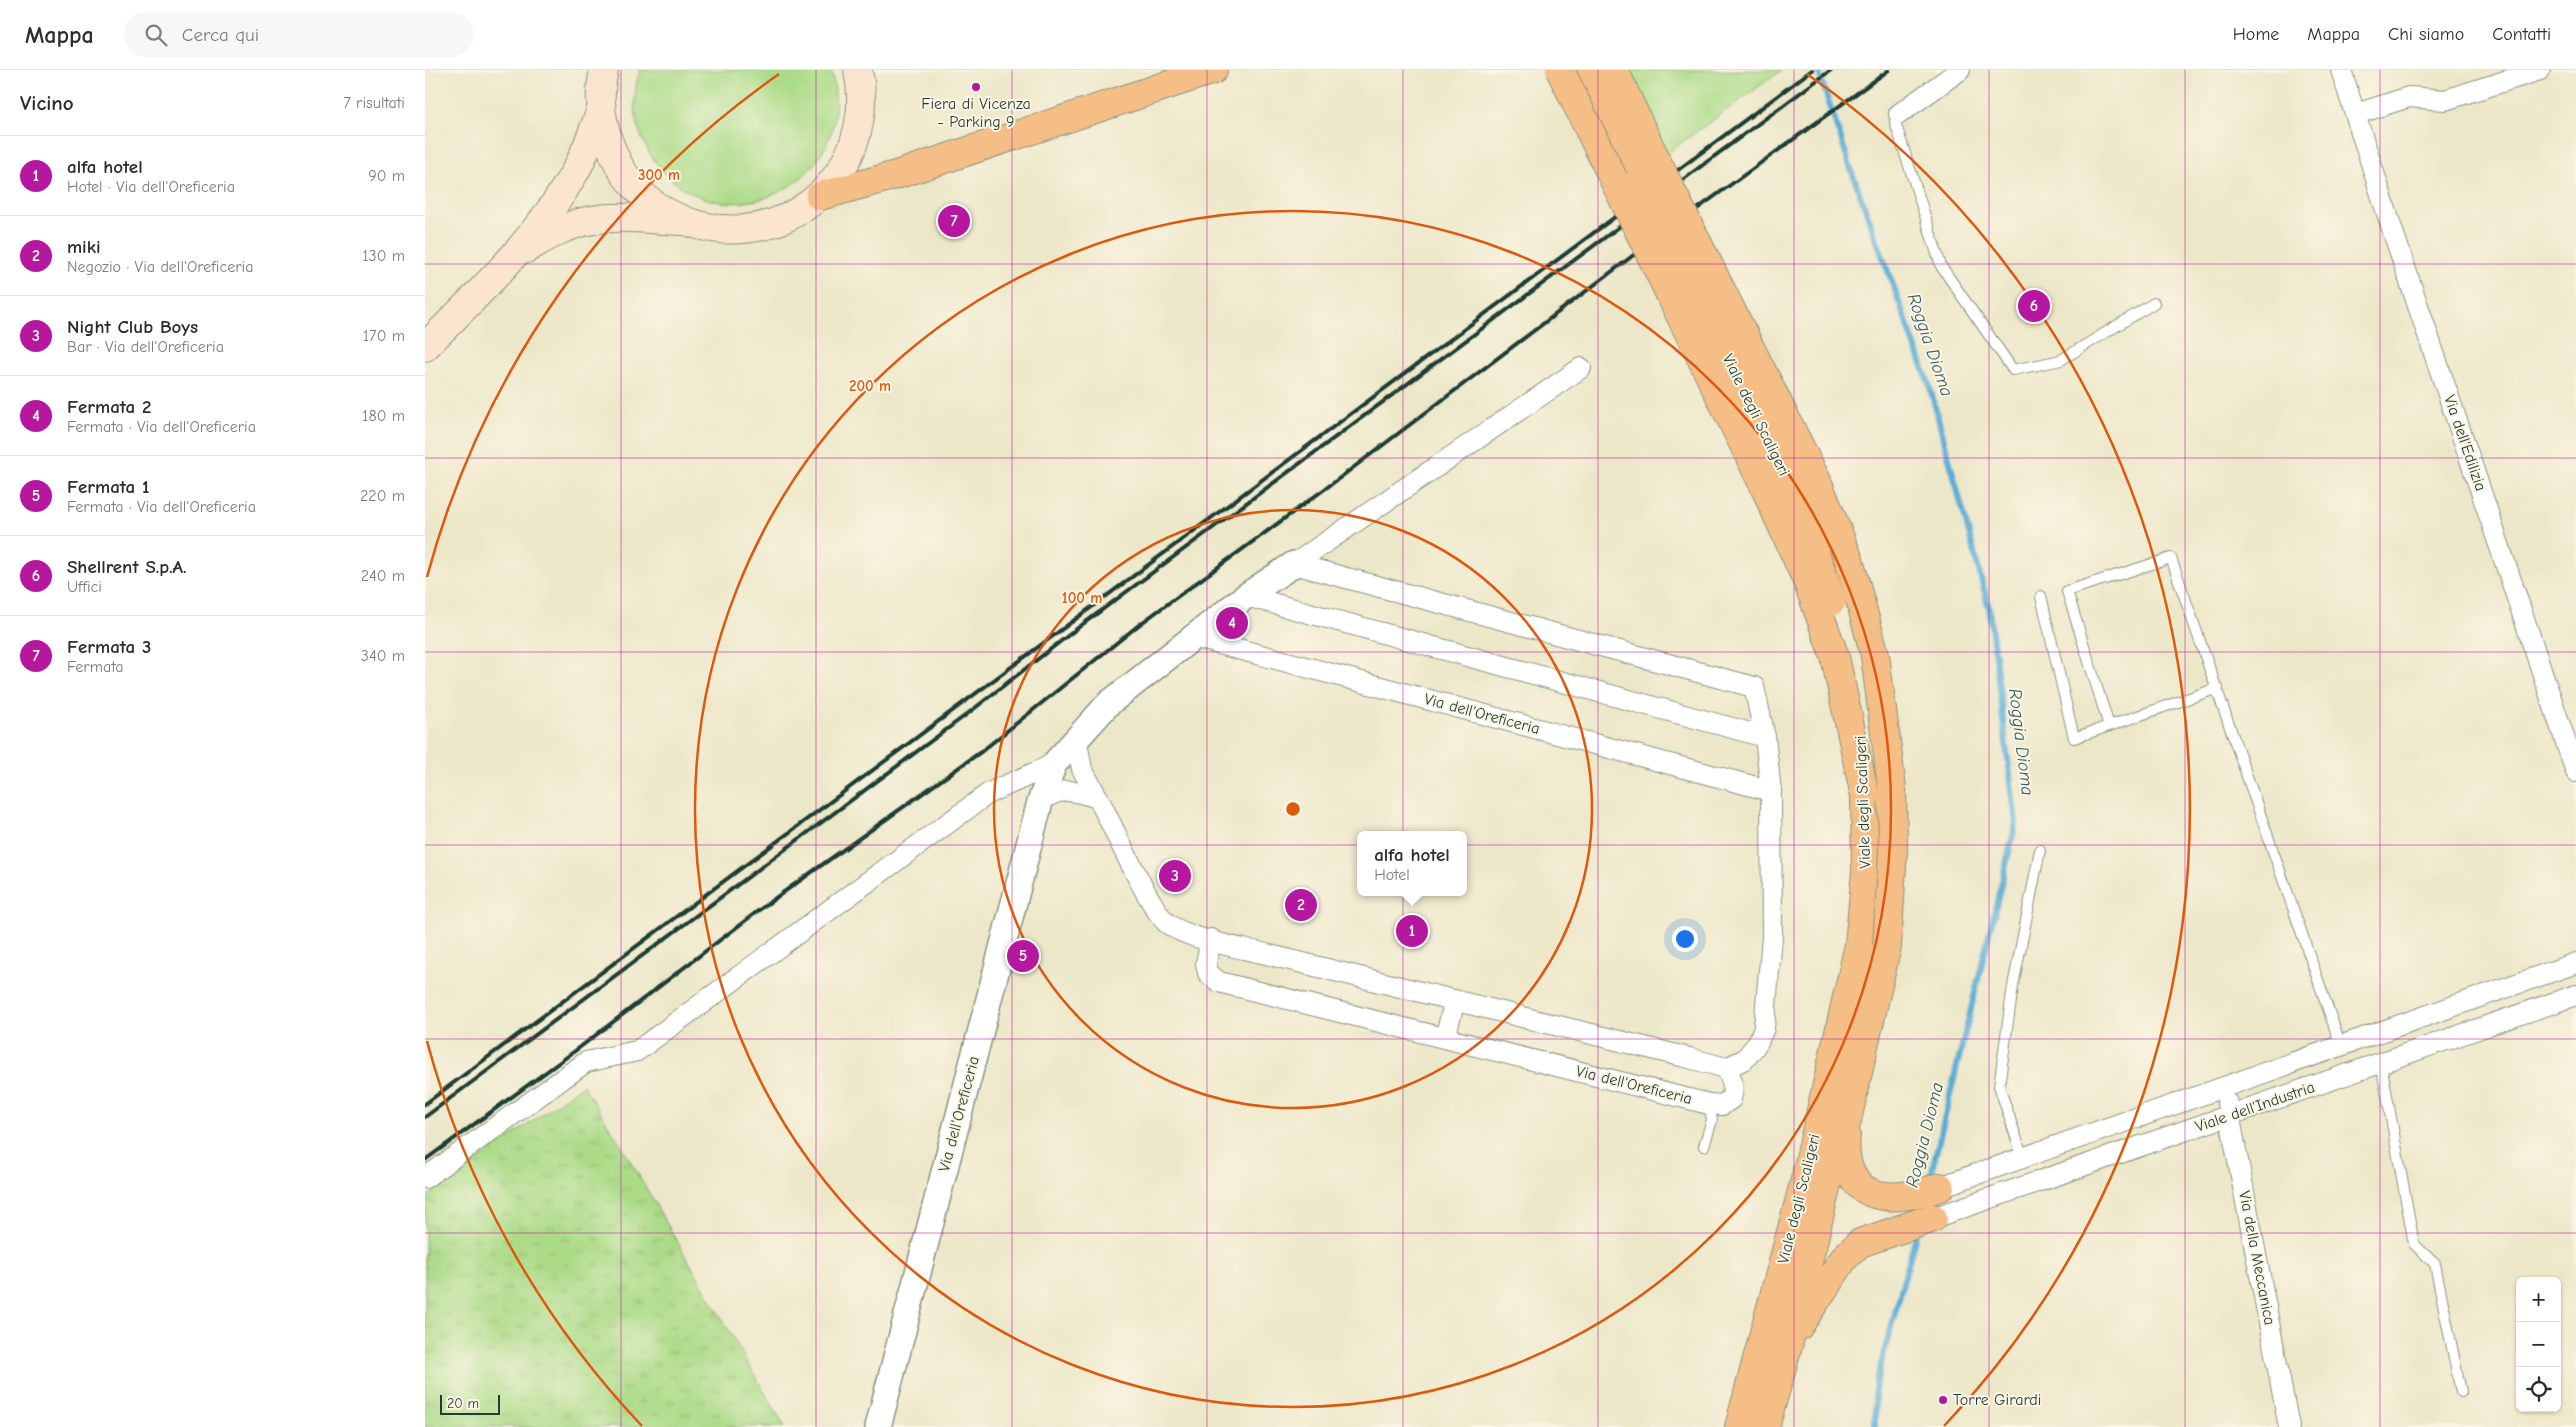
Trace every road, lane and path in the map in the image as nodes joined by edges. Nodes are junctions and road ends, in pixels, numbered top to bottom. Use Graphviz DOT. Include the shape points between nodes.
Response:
graph roads {
  1 [pos="604,70"];
  2 [pos="858,70"];
  3 [pos="1213,70"];
  4 [pos="1560,70"];
  5 [pos="1585,70"];
  6 [pos="1960,70"];
  7 [pos="2341,70"];
  8 [pos="2539,70"];
  9 [pos="1619,76"];
  10 [pos="601,110"];
  11 [pos="1899,114"];
  12 [pos="2356,114"];
  13 [pos="820,196"];
  14 [pos="685,221"];
  15 [pos="519,253"];
  16 [pos="2154,303"];
  17 [pos="425,347"];
  18 [pos="1581,368"];
  19 [pos="1295,564"];
  20 [pos="1246,596"];
  21 [pos="2041,596"];
  22 [pos="1193,637"];
  23 [pos="2219,688"];
  24 [pos="2109,726"];
  25 [pos="1076,737"];
  26 [pos="1765,737"];
  27 [pos="1055,764"];
  28 [pos="2576,772"];
  29 [pos="1771,791"];
  30 [pos="1865,796"];
  31 [pos="1098,798"];
  32 [pos="1039,802"];
  33 [pos="2040,850"];
  34 [pos="1211,939"];
  35 [pos="2576,963"];
  36 [pos="2576,995"];
  37 [pos="1455,1000"];
  38 [pos="1445,1038"];
  39 [pos="2341,1046"];
  40 [pos="2381,1064"];
  41 [pos="1726,1068"];
  42 [pos="2224,1089"];
  43 [pos="1709,1104"];
  44 [pos="2231,1116"];
  45 [pos="1847,1120"];
  46 [pos="1704,1146"];
  47 [pos="2023,1158"];
  48 [pos="425,1178"];
  49 [pos="1929,1191"];
  50 [pos="1933,1218"];
  51 [pos="1789,1342"];
  52 [pos="2461,1392"];
  53 [pos="1753,1421"];
  54 [pos="878,1427"];
  55 [pos="2289,1427"];
  1 -- 10 [label="main road"];
  2 -- 13 [label="main road" via="863,93 857,138 836,179"];
  3 -- 13 [label="highway" via="896,175"];
  4 -- 30 [label="highway, bridge" via="1808,583 1835,658"];
  5 -- 30 [label="highway, Viale degli Scaligeri, bridge" via="1794,494 1826,579 1849,662 1863,745"];
  6 -- 11 [label="street"];
  7 -- 12 [label="street, Via dell'Edilizia"];
  8 -- 12 [label="street" via="2445,100 2409,97"];
  9 -- 45 [label="highway, Viale degli Scaligeri, bridge" via="1658,164 1817,481 1849,560 1875,655 1893,788 1893,850 1887,946"];
  10 -- 14 [label="main road" via="607,139 618,166 636,189 658,208"];
  10 -- 15 [label="main road" via="577,169"];
  11 -- 16 [label="lane" via="1895,122 1941,266 2013,370 2061,360"];
  12 -- 28 [label="street, Via dell'Edilizia"];
  13 -- 14 [label="main road" via="794,214 756,228 716,229"];
  14 -- 15 [label="main road" via="592,220 570,226"];
  15 -- 17 [label="main road"];
  18 -- 19 [label="street"];
  19 -- 20 [label="street, Via dell'Oreficeria"];
  19 -- 26 [label="street" via="1754,687"];
  20 -- 22 [label="street, Via dell'Oreficeria"];
  20 -- 26 [label="street"];
  21 -- 24 [label="lane" via="2074,738"];
  22 -- 25 [label="street, Via dell'Oreficeria" via="1108,704"];
  22 -- 29 [label="street, Via dell'Oreficeria"];
  23 -- 24 [label="lane"];
  23 -- 24 [label="lane" via="2171,558 2067,591"];
  23 -- 39 [label="lane"];
  25 -- 27 [label="street, Via dell'Oreficeria"];
  25 -- 31 [label="street" via="1082,769"];
  26 -- 29 [label="street"];
  27 -- 32 [label="street, Via dell'Oreficeria"];
  27 -- 48 [label="street" via="989,794 637,1052 586,1062"];
  29 -- 41 [label="street" via="1772,937 1764,1028 1745,1059"];
  30 -- 53 [label="highway, Viale degli Scaligeri" via="1866,872 1859,945"];
  31 -- 32 [label="street" via="1063,790 1051,793"];
  31 -- 34 [label="street" via="1166,924 1184,933"];
  32 -- 54 [label="street, Via dell'Oreficeria"];
  33 -- 47 [label="lane" via="2013,986 1999,1086"];
  34 -- 37 [label="street"];
  34 -- 38 [label="street, Via dell'Oreficeria" via="1207,968 1219,982"];
  35 -- 39 [label="street, Viale dell'Industria"];
  36 -- 40 [label="street, Viale dell'Industria"];
  37 -- 38 [label="street"];
  37 -- 41 [label="street"];
  38 -- 43 [label="street, Via dell'Oreficeria"];
  39 -- 42 [label="street, Viale dell'Industria"];
  40 -- 44 [label="street, Viale dell'Industria"];
  40 -- 52 [label="lane" via="2414,1244 2435,1264"];
  41 -- 43 [label="street, Via dell'Oreficeria" via="1733,1082 1731,1099 1722,1105"];
  42 -- 44 [label="street, Via della Meccanica"];
  42 -- 47 [label="street, Viale dell'Industria"];
  43 -- 46 [label="lane" via="1712,1120"];
  44 -- 50 [label="street, Viale dell'Industria"];
  44 -- 55 [label="street, Via della Meccanica"];
  45 -- 49 [label="highway" via="1844,1152 1853,1179 1863,1191 1888,1197"];
  45 -- 51 [label="highway, Viale degli Scaligeri" via="1831,1167"];
  47 -- 49 [label="street, Viale dell'Industria"];
  50 -- 51 [label="highway" via="1860,1243 1845,1257"];
  51 -- 53 [label="highway, Viale degli Scaligeri"];
}
